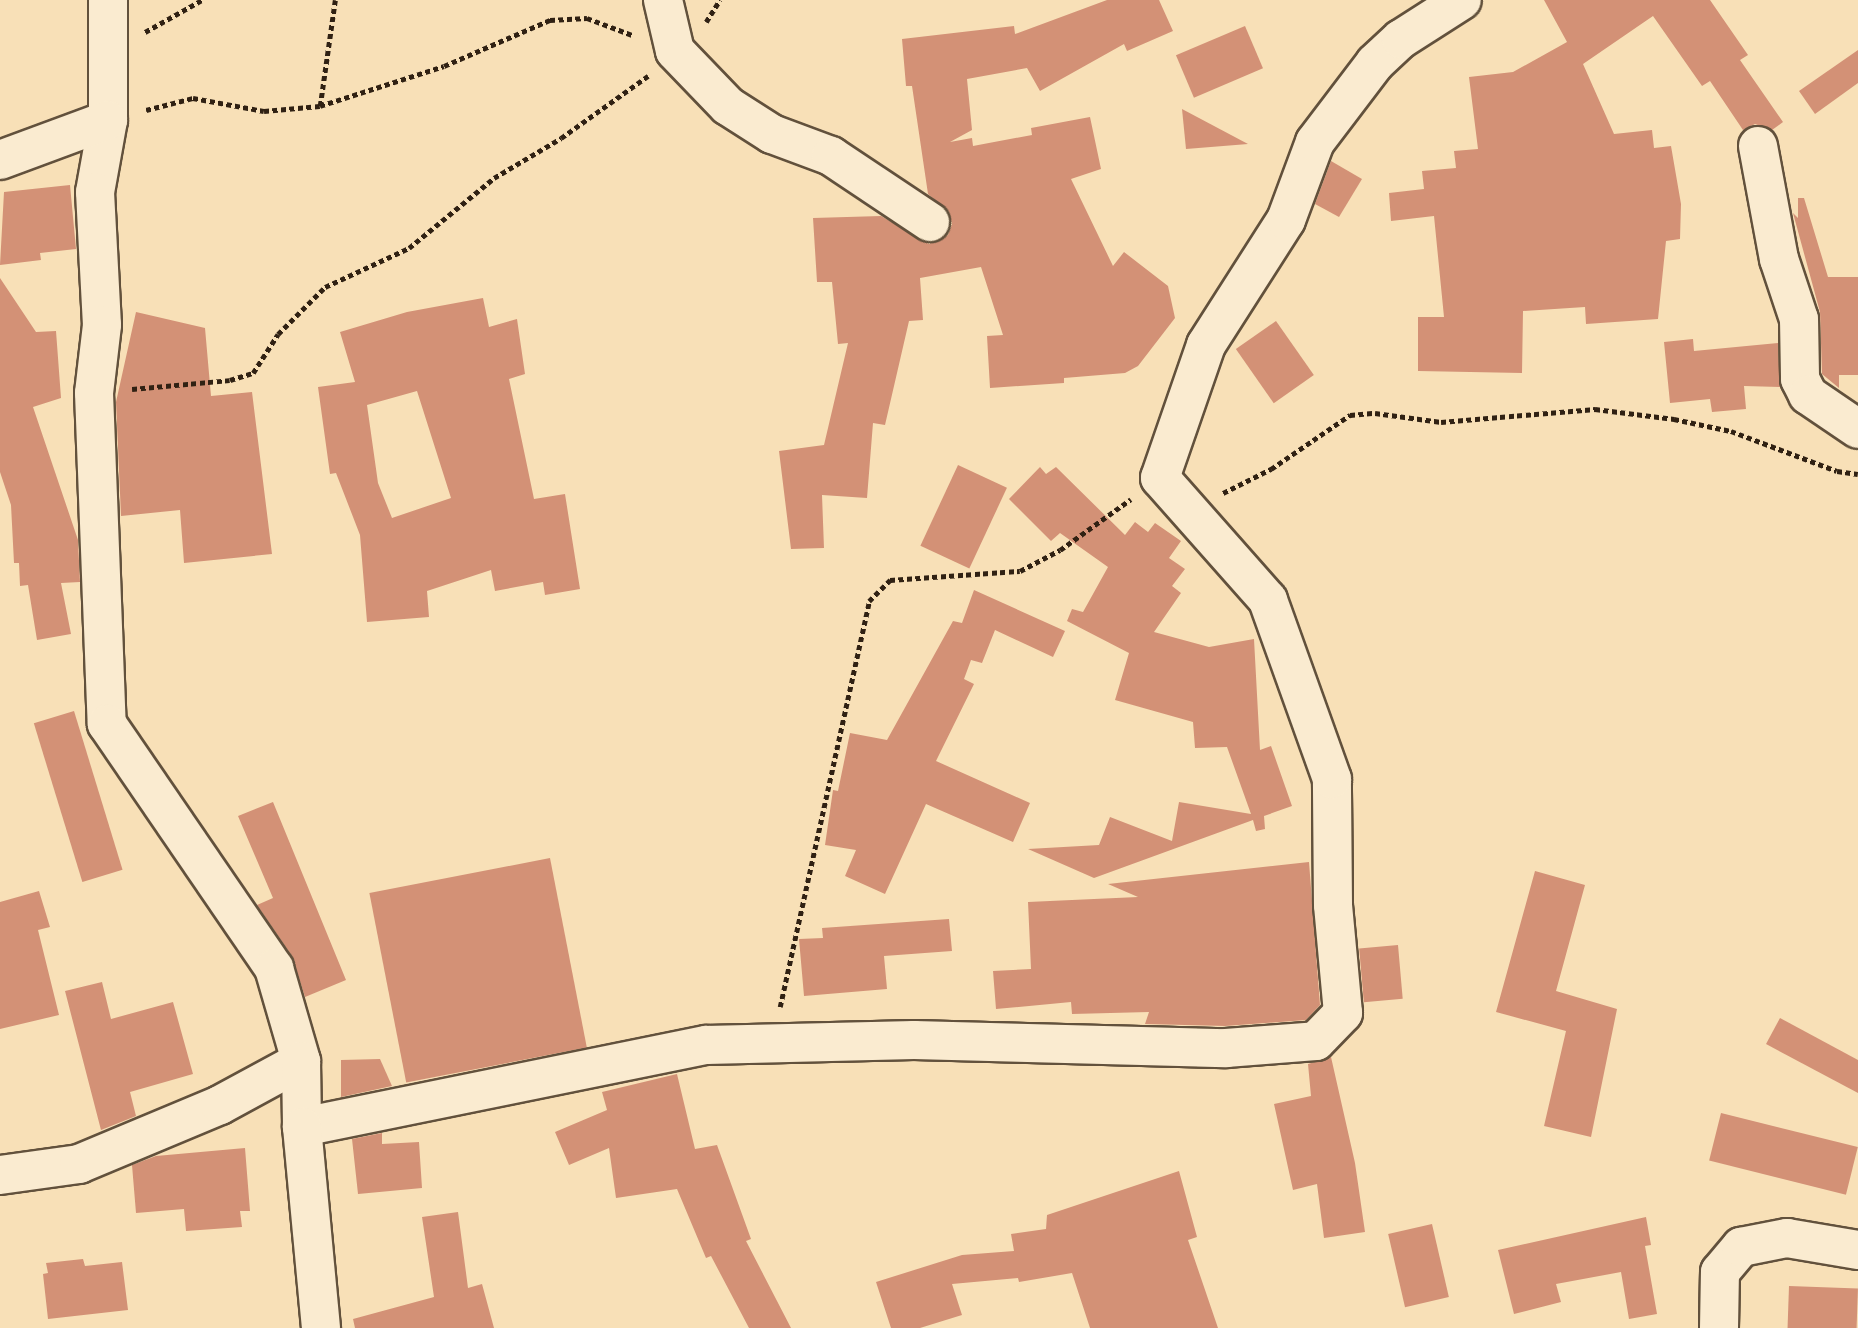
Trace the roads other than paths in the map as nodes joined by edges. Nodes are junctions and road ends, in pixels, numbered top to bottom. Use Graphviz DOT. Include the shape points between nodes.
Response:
graph roads {
  1 [pos="108,0"];
  2 [pos="663,0"];
  3 [pos="1462,0"];
  4 [pos="107,120"];
  5 [pos="1758,146"];
  6 [pos="0,160"];
  7 [pos="930,222"];
  8 [pos="1858,429"];
  9 [pos="301,1061"];
  10 [pos="302,1127"];
  11 [pos="0,1175"];
  12 [pos="1858,1250"];
  13 [pos="321,1328"];
  14 [pos="1719,1328"];
  1 -- 4 [label="street"];
  2 -- 7 [label="street" via="685,63 728,106 772,134 831,156"];
  3 -- 10 [label="street" via="1401,39 1375,63 1315,142 1286,220 1206,345 1160,478 1268,600 1332,779 1333,905 1343,1013 1316,1041 1226,1048 914,1040 706,1045"];
  4 -- 6 [label="street"];
  4 -- 9 [label="street" via="95,192 102,325 94,393 107,724 274,968"];
  5 -- 8 [label="street" via="1779,259 1799,319 1800,379 1808,396"];
  9 -- 10 [label="street"];
  9 -- 11 [label="street" via="220,1105 79,1164"];
  10 -- 13 [label="street"];
  12 -- 14 [label="street" via="1787,1238 1741,1247 1720,1272"];
}
